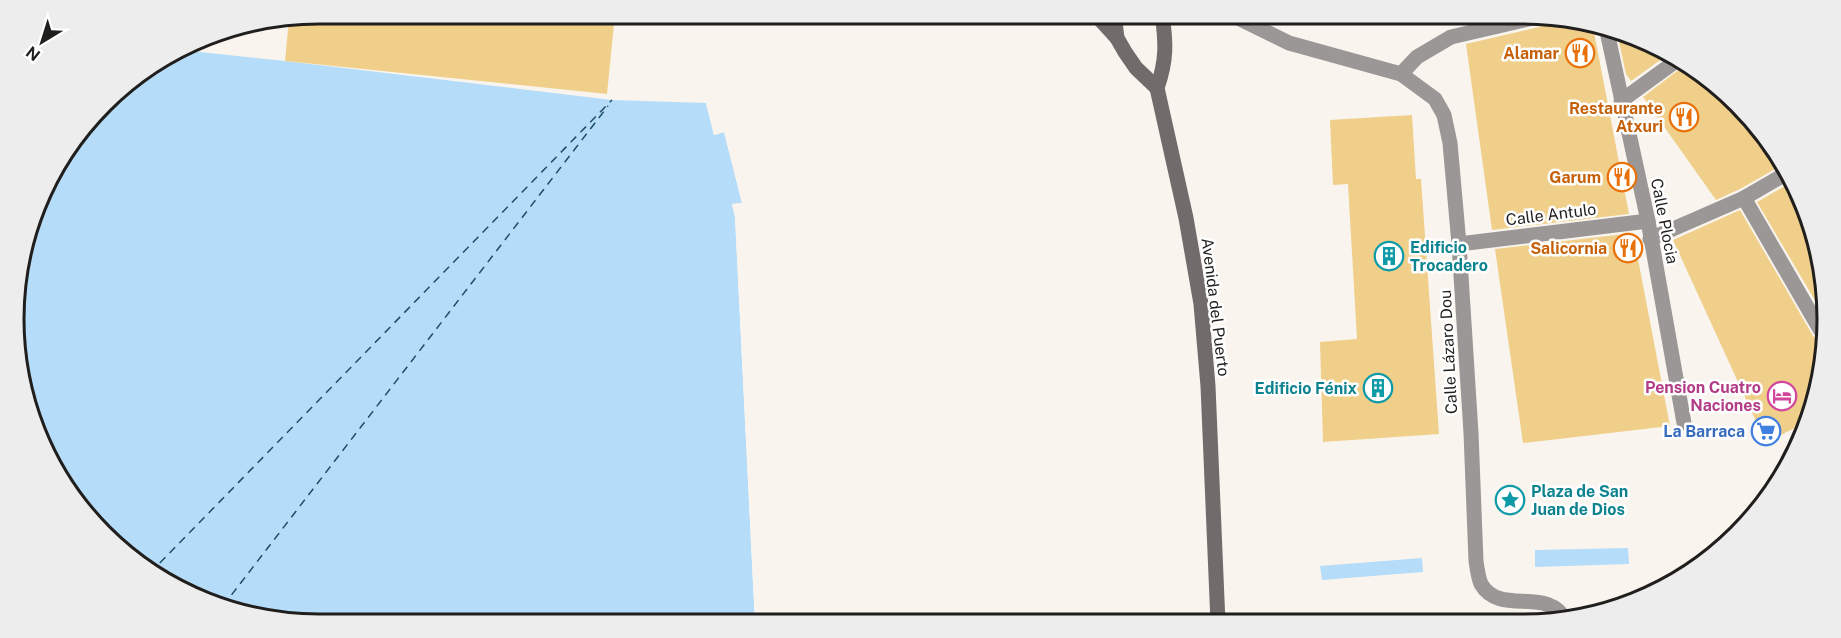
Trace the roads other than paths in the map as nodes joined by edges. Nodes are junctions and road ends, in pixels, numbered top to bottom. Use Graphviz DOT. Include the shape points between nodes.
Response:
graph roads {
  1 [pos="1105,24"];
  2 [pos="1115,24"];
  3 [pos="1163,24"];
  4 [pos="1250,24"];
  5 [pos="1507,24"];
  6 [pos="1608,37"];
  7 [pos="1118,38"];
  8 [pos="1671,65"];
  9 [pos="1401,74"];
  10 [pos="1157,88"];
  11 [pos="1621,101"];
  12 [pos="1780,177"];
  13 [pos="1744,198"];
  14 [pos="1648,221"];
  15 [pos="1650,239"];
  16 [pos="1460,244"];
  17 [pos="1817,325"];
  18 [pos="1684,423"];
  19 [pos="1559,611"];
  20 [pos="1218,614"];
  1 -- 7 [label="street"];
  2 -- 7 [label="street"];
  3 -- 10 [label="street" via="1164,67"];
  4 -- 9 [label="street, Calle Lázaro Dou" via="1289,43"];
  5 -- 9 [label="street" via="1451,37 1417,57"];
  6 -- 11 [label="street, Calle Plocia"];
  7 -- 10 [label="street" via="1136,68"];
  8 -- 11 [label="street"];
  9 -- 16 [label="street, Calle Lázaro Dou" via="1435,99 1444,115"];
  10 -- 20 [label="street, Avenida del Puerto" via="1201,304"];
  11 -- 14 [label="street, Calle Plocia"];
  12 -- 13 [label="street"];
  13 -- 15 [label="street"];
  13 -- 17 [label="street"];
  14 -- 15 [label="street, Calle Plocia"];
  14 -- 16 [label="street, Calle Antulo"];
  15 -- 18 [label="street, Calle Plocia"];
  16 -- 19 [label="street, Calle Lázaro Dou" via="1480,582 1488,593 1501,600 1547,603"];
}
